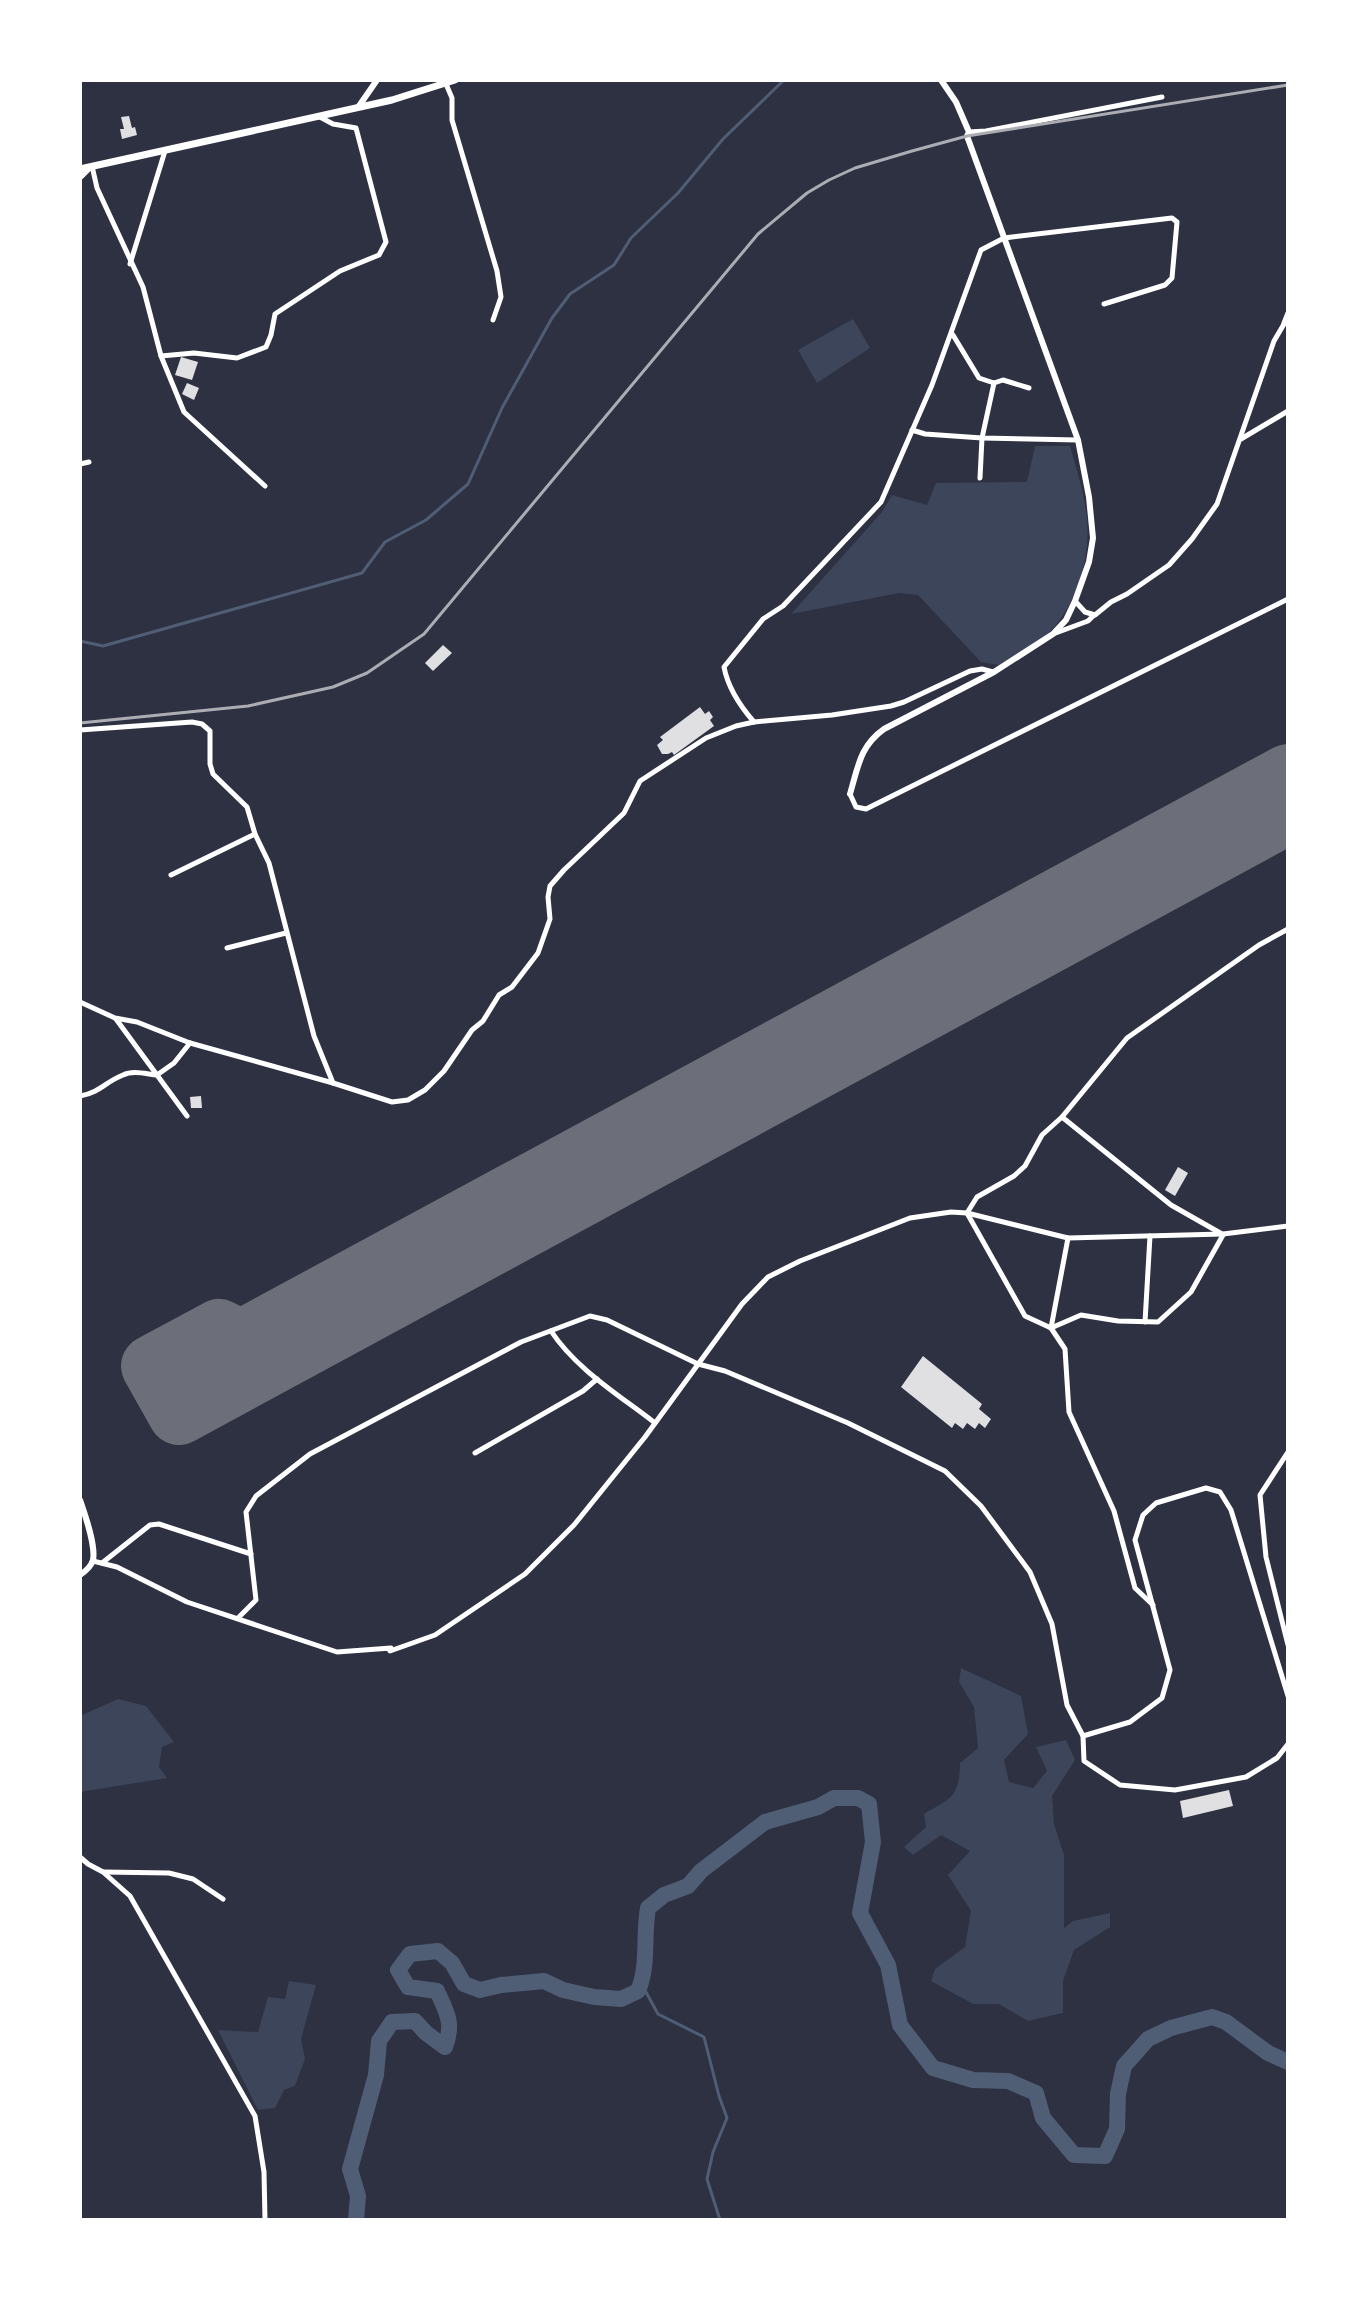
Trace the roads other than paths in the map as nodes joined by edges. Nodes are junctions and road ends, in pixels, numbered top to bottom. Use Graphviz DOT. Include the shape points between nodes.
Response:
graph roads {
  1 [pos="377,80"];
  2 [pos="455,80"];
  3 [pos="941,80"];
  4 [pos="446,84"];
  5 [pos="1162,97"];
  6 [pos="359,106"];
  7 [pos="318,116"];
  8 [pos="969,132"];
  9 [pos="165,150"];
  10 [pos="92,166"];
  11 [pos="80,169"];
  12 [pos="80,178"];
  13 [pos="1004,238"];
  14 [pos="130,264"];
  15 [pos="1104,304"];
  16 [pos="1288,313"];
  17 [pos="493,320"];
  18 [pos="1286,323"];
  19 [pos="952,334"];
  20 [pos="161,356"];
  21 [pos="994,383"];
  22 [pos="1029,388"];
  23 [pos="1288,411"];
  24 [pos="912,430"];
  25 [pos="982,438"];
  26 [pos="1240,439"];
  27 [pos="1078,440"];
  28 [pos="89,462"];
  29 [pos="80,464"];
  30 [pos="980,478"];
  31 [pos="265,486"];
  32 [pos="1288,599"];
  33 [pos="1075,601"];
  34 [pos="1095,615"];
  35 [pos="1053,634"];
  36 [pos="994,672"];
  37 [pos="754,722"];
  38 [pos="80,730"];
  39 [pos="850,794"];
  40 [pos="255,834"];
  41 [pos="171,875"];
  42 [pos="1288,929"];
  43 [pos="286,933"];
  44 [pos="227,948"];
  45 [pos="80,1002"];
  46 [pos="115,1018"];
  47 [pos="190,1043"];
  48 [pos="157,1075"];
  49 [pos="333,1083"];
  50 [pos="80,1096"];
  51 [pos="187,1116"];
  52 [pos="1062,1117"];
  53 [pos="967,1213"];
  54 [pos="1288,1226"];
  55 [pos="1223,1234"];
  56 [pos="1150,1236"];
  57 [pos="1068,1238"];
  58 [pos="1145,1322"];
  59 [pos="1051,1328"];
  60 [pos="551,1331"];
  61 [pos="698,1364"];
  62 [pos="597,1379"];
  63 [pos="655,1423"];
  64 [pos="1288,1452"];
  65 [pos="475,1453"];
  66 [pos="80,1500"];
  67 [pos="251,1554"];
  68 [pos="93,1561"];
  69 [pos="102,1563"];
  70 [pos="80,1575"];
  71 [pos="1154,1605"];
  72 [pos="238,1618"];
  73 [pos="1288,1645"];
  74 [pos="1288,1696"];
  75 [pos="1083,1736"];
  76 [pos="1288,1744"];
  77 [pos="80,1857"];
  78 [pos="103,1872"];
  79 [pos="223,1899"];
  80 [pos="265,2220"];
  1 -- 6 [label="street"];
  2 -- 4 [label="main road"];
  3 -- 8 [label="street"];
  4 -- 6 [label="main road"];
  4 -- 17 [label="street" via="499,281 501,297"];
  5 -- 8 [label="street"];
  6 -- 7 [label="main road"];
  7 -- 9 [label="main road"];
  7 -- 20 [label="street" via="356,128 386,242 379,255 340,271 275,314 266,347 237,358"];
  8 -- 13 [label="street"];
  9 -- 10 [label="main road"];
  9 -- 14 [label="street"];
  10 -- 11 [label="main road"];
  10 -- 12 [label="street"];
  10 -- 14 [label="street"];
  13 -- 15 [label="street" via="1172,218 1177,222 1172,278 1165,285"];
  13 -- 19 [label="street" via="981,250"];
  13 -- 27 [label="street"];
  14 -- 20 [label="street" via="143,287"];
  16 -- 18 [label="street"];
  18 -- 26 [label="street" via="1274,341"];
  19 -- 21 [label="street" via="979,378"];
  19 -- 24 [label="street"];
  20 -- 31 [label="street" via="184,412"];
  21 -- 22 [label="street" via="1003,380"];
  21 -- 25 [label="street"];
  23 -- 26 [label="street"];
  24 -- 25 [label="street"];
  24 -- 37 [label="street" via="881,502 783,606 763,619 724,667 726,680"];
  25 -- 27 [label="street"];
  25 -- 30 [label="street"];
  26 -- 34 [label="street" via="1217,504 1192,539 1169,565"];
  27 -- 33 [label="street" via="1093,538"];
  28 -- 29 [label="street"];
  32 -- 39 [label="street" via="866,809 856,807"];
  33 -- 34 [label="street"];
  33 -- 35 [label="street"];
  34 -- 35 [label="street"];
  35 -- 36 [label="street"];
  36 -- 37 [label="street" via="970,671 891,706"];
  36 -- 39 [label="street" via="870,739"];
  37 -- 49 [label="street" via="706,738 640,781 624,813 550,886 550,919 538,953 425,1090 392,1102"];
  38 -- 40 [label="street" via="202,724 210,731 213,774 247,807"];
  40 -- 41 [label="street"];
  40 -- 43 [label="street" via="269,863"];
  42 -- 52 [label="street" via="1127,1038"];
  43 -- 44 [label="street"];
  43 -- 49 [label="street" via="314,1036"];
  45 -- 46 [label="street"];
  46 -- 47 [label="street"];
  46 -- 48 [label="street"];
  47 -- 48 [label="street"];
  47 -- 49 [label="street"];
  48 -- 50 [label="street" via="124,1074 97,1092"];
  48 -- 51 [label="street"];
  52 -- 53 [label="street" via="1042,1135 1025,1166 977,1197"];
  52 -- 55 [label="street" via="1171,1205"];
  53 -- 57 [label="street"];
  53 -- 59 [label="street" via="1025,1316"];
  53 -- 61 [label="street" via="910,1218 768,1277"];
  54 -- 55 [label="street"];
  55 -- 56 [label="street"];
  55 -- 58 [label="street" via="1191,1292 1158,1322"];
  56 -- 57 [label="street"];
  56 -- 58 [label="street"];
  57 -- 59 [label="street"];
  58 -- 59 [label="street" via="1081,1315"];
  59 -- 71 [label="street" via="1065,1349 1069,1412 1114,1511 1135,1588"];
  60 -- 61 [label="street" via="590,1316"];
  60 -- 62 [label="street"];
  60 -- 67 [label="street" via="310,1454 256,1496 246,1512"];
  61 -- 63 [label="street"];
  61 -- 75 [label="street" via="848,1423 945,1471 981,1506 1030,1572 1052,1624 1067,1705"];
  62 -- 63 [label="street"];
  62 -- 65 [label="street"];
  63 -- 72 [label="street" via="574,1525 525,1574 435,1635 390,1651 337,1652"];
  64 -- 73 [label="street" via="1260,1495 1266,1557"];
  66 -- 68 [label="street"];
  67 -- 69 [label="street" via="159,1524 150,1525"];
  67 -- 72 [label="street" via="256,1600"];
  68 -- 69 [label="street"];
  68 -- 70 [label="street"];
  69 -- 72 [label="street" via="187,1602"];
  71 -- 74 [label="street" via="1135,1540 1143,1515 1156,1503 1206,1488 1220,1492 1231,1510"];
  71 -- 75 [label="street" via="1170,1670 1162,1698 1130,1722"];
  75 -- 76 [label="street" via="1084,1761 1120,1785 1175,1790 1246,1777 1277,1758"];
  77 -- 78 [label="street"];
  78 -- 79 [label="street" via="169,1873 193,1879"];
  78 -- 80 [label="street" via="130,1896 255,2116"];
}
